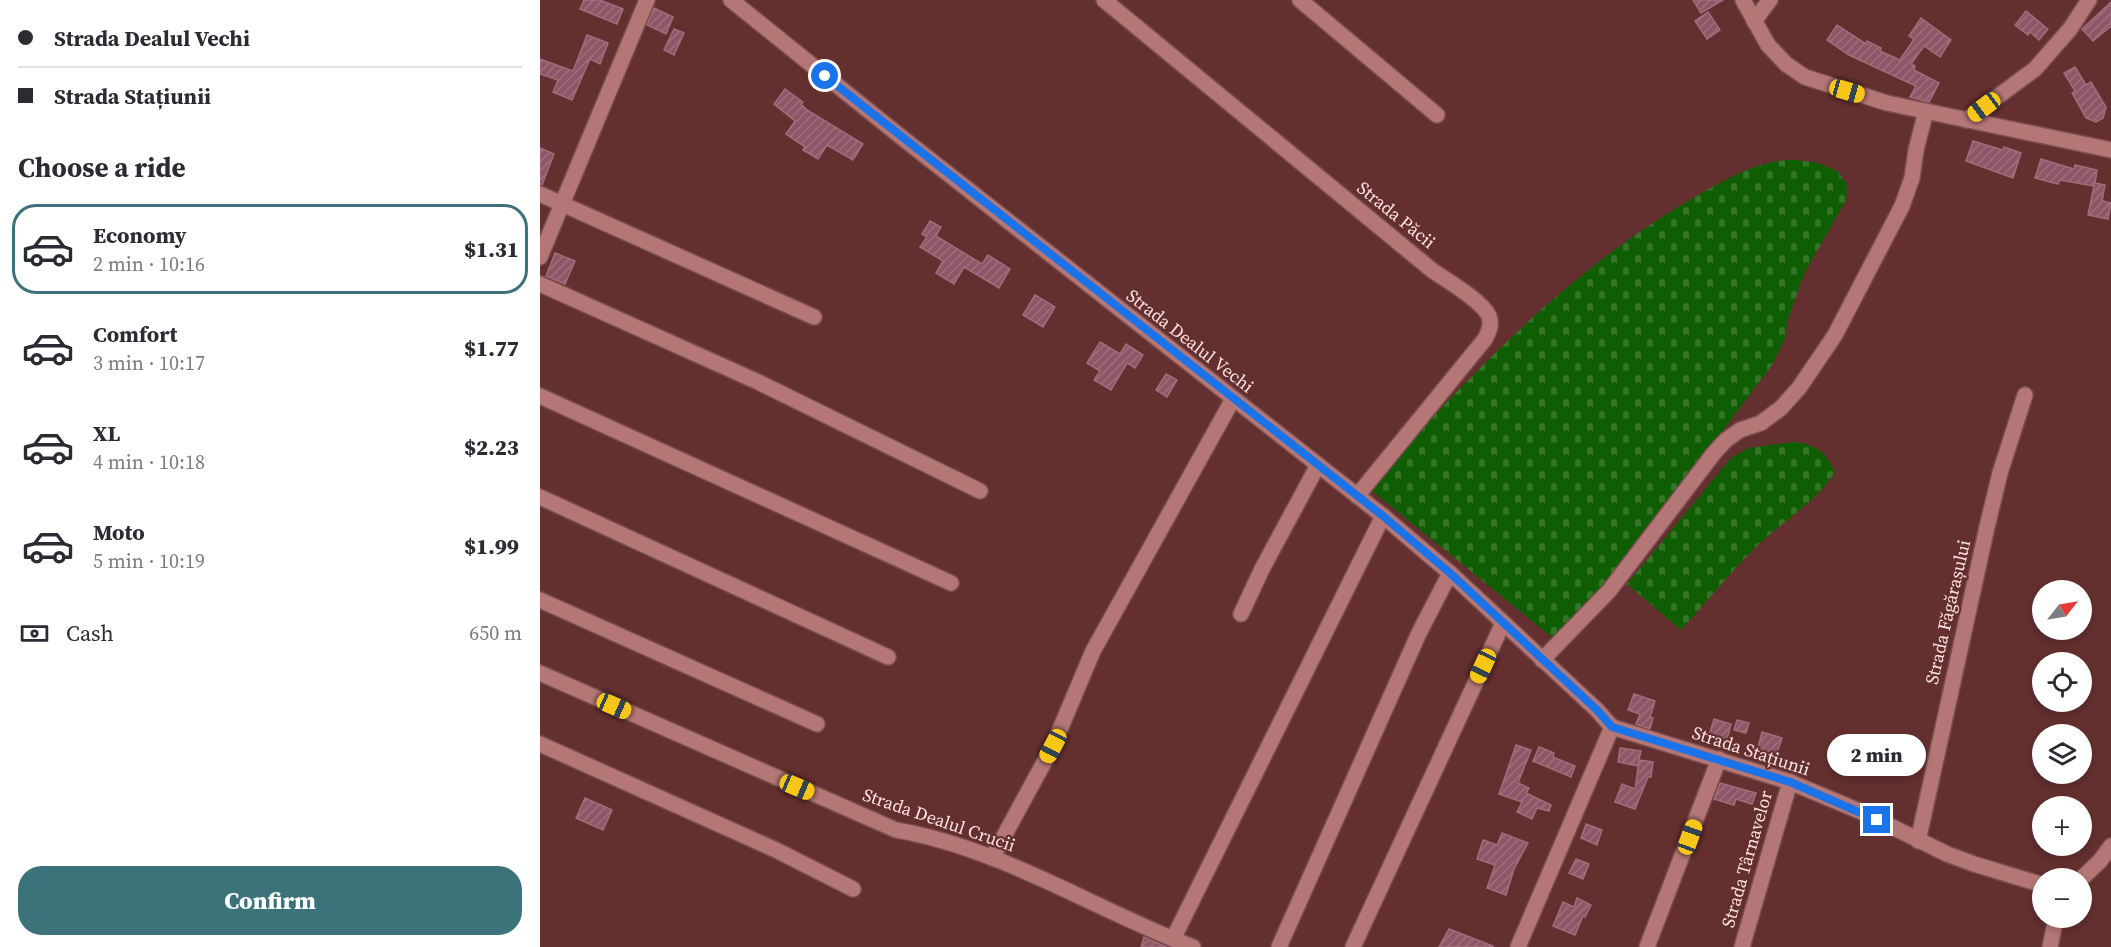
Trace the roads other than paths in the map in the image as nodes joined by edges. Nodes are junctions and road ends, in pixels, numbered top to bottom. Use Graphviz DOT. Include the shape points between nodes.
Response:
graph roads {
  1 [pos="647,0"];
  2 [pos="731,0"];
  3 [pos="1104,0"];
  4 [pos="1300,0"];
  5 [pos="1743,0"];
  6 [pos="1770,0"];
  7 [pos="2089,0"];
  8 [pos="1754,21"];
  9 [pos="1926,111"];
  10 [pos="1437,115"];
  11 [pos="1966,120"];
  12 [pos="2111,150"];
  13 [pos="540,194"];
  14 [pos="563,204"];
  15 [pos="540,257"];
  16 [pos="540,284"];
  17 [pos="814,317"];
  18 [pos="2025,395"];
  19 [pos="540,396"];
  20 [pos="1233,399"];
  21 [pos="1318,465"];
  22 [pos="980,491"];
  23 [pos="1357,496"];
  24 [pos="540,497"];
  25 [pos="1383,516"];
  26 [pos="1450,573"];
  27 [pos="951,583"];
  28 [pos="540,600"];
  29 [pos="1241,614"];
  30 [pos="1503,623"];
  31 [pos="888,657"];
  32 [pos="1542,660"];
  33 [pos="540,673"];
  34 [pos="817,724"];
  35 [pos="1612,727"];
  36 [pos="540,744"];
  37 [pos="1719,759"];
  38 [pos="1790,782"];
  39 [pos="1918,841"];
  40 [pos="2111,846"];
  41 [pos="992,858"];
  42 [pos="2092,869"];
  43 [pos="2032,882"];
  44 [pos="853,889"];
  45 [pos="2054,928"];
  46 [pos="1182,944"];
  47 [pos="1279,947"];
  48 [pos="1353,947"];
  49 [pos="1518,947"];
  50 [pos="1647,947"];
  51 [pos="1742,947"];
  52 [pos="2050,947"];
  1 -- 14 [label="street"];
  2 -- 20 [label="street, Strada Dealul Vechi"];
  3 -- 23 [label="street, Strada Păcii" via="1489,316 1490,328 1485,339"];
  4 -- 10 [label="street"];
  5 -- 8 [label="street"];
  6 -- 8 [label="street"];
  7 -- 11 [label="street" via="2035,69"];
  8 -- 9 [label="street" via="1768,45 1805,77"];
  9 -- 11 [label="street"];
  9 -- 32 [label="street" via="1902,206 1835,335 1799,388 1761,423 1726,440 1609,591"];
  11 -- 12 [label="street"];
  13 -- 14 [label="street"];
  14 -- 15 [label="street"];
  14 -- 17 [label="street"];
  16 -- 22 [label="street" via="756,381"];
  18 -- 39 [label="street, Strada Făgărașului" via="2000,473"];
  19 -- 27 [label="street"];
  20 -- 21 [label="street, Strada Dealul Vechi"];
  20 -- 41 [label="street" via="1093,651 1053,746"];
  21 -- 23 [label="street, Strada Dealul Vechi"];
  21 -- 29 [label="street"];
  23 -- 25 [label="street, Strada Dealul Vechi"];
  24 -- 31 [label="street"];
  25 -- 26 [label="street, Strada Dealul Vechi"];
  25 -- 46 [label="street"];
  26 -- 30 [label="street, Strada Dealul Vechi"];
  26 -- 47 [label="street" via="1414,644"];
  28 -- 34 [label="street"];
  30 -- 32 [label="street, Strada Dealul Vechi"];
  30 -- 48 [label="street"];
  32 -- 35 [label="street, Strada Dealul Vechi"];
  33 -- 41 [label="street, Strada Dealul Crucii" via="896,830 926,835"];
  35 -- 37 [label="street, Strada Stațiunii"];
  35 -- 49 [label="street"];
  36 -- 44 [label="street" via="776,850"];
  37 -- 38 [label="street, Strada Stațiunii"];
  37 -- 50 [label="street"];
  38 -- 39 [label="street, Strada Stațiunii"];
  38 -- 51 [label="street, Strada Târnavelor"];
  39 -- 43 [label="street, Strada Stațiunii"];
  40 -- 42 [label="street"];
  41 -- 46 [label="street, Strada Dealul Crucii"];
  45 -- 52 [label="street"];
}
